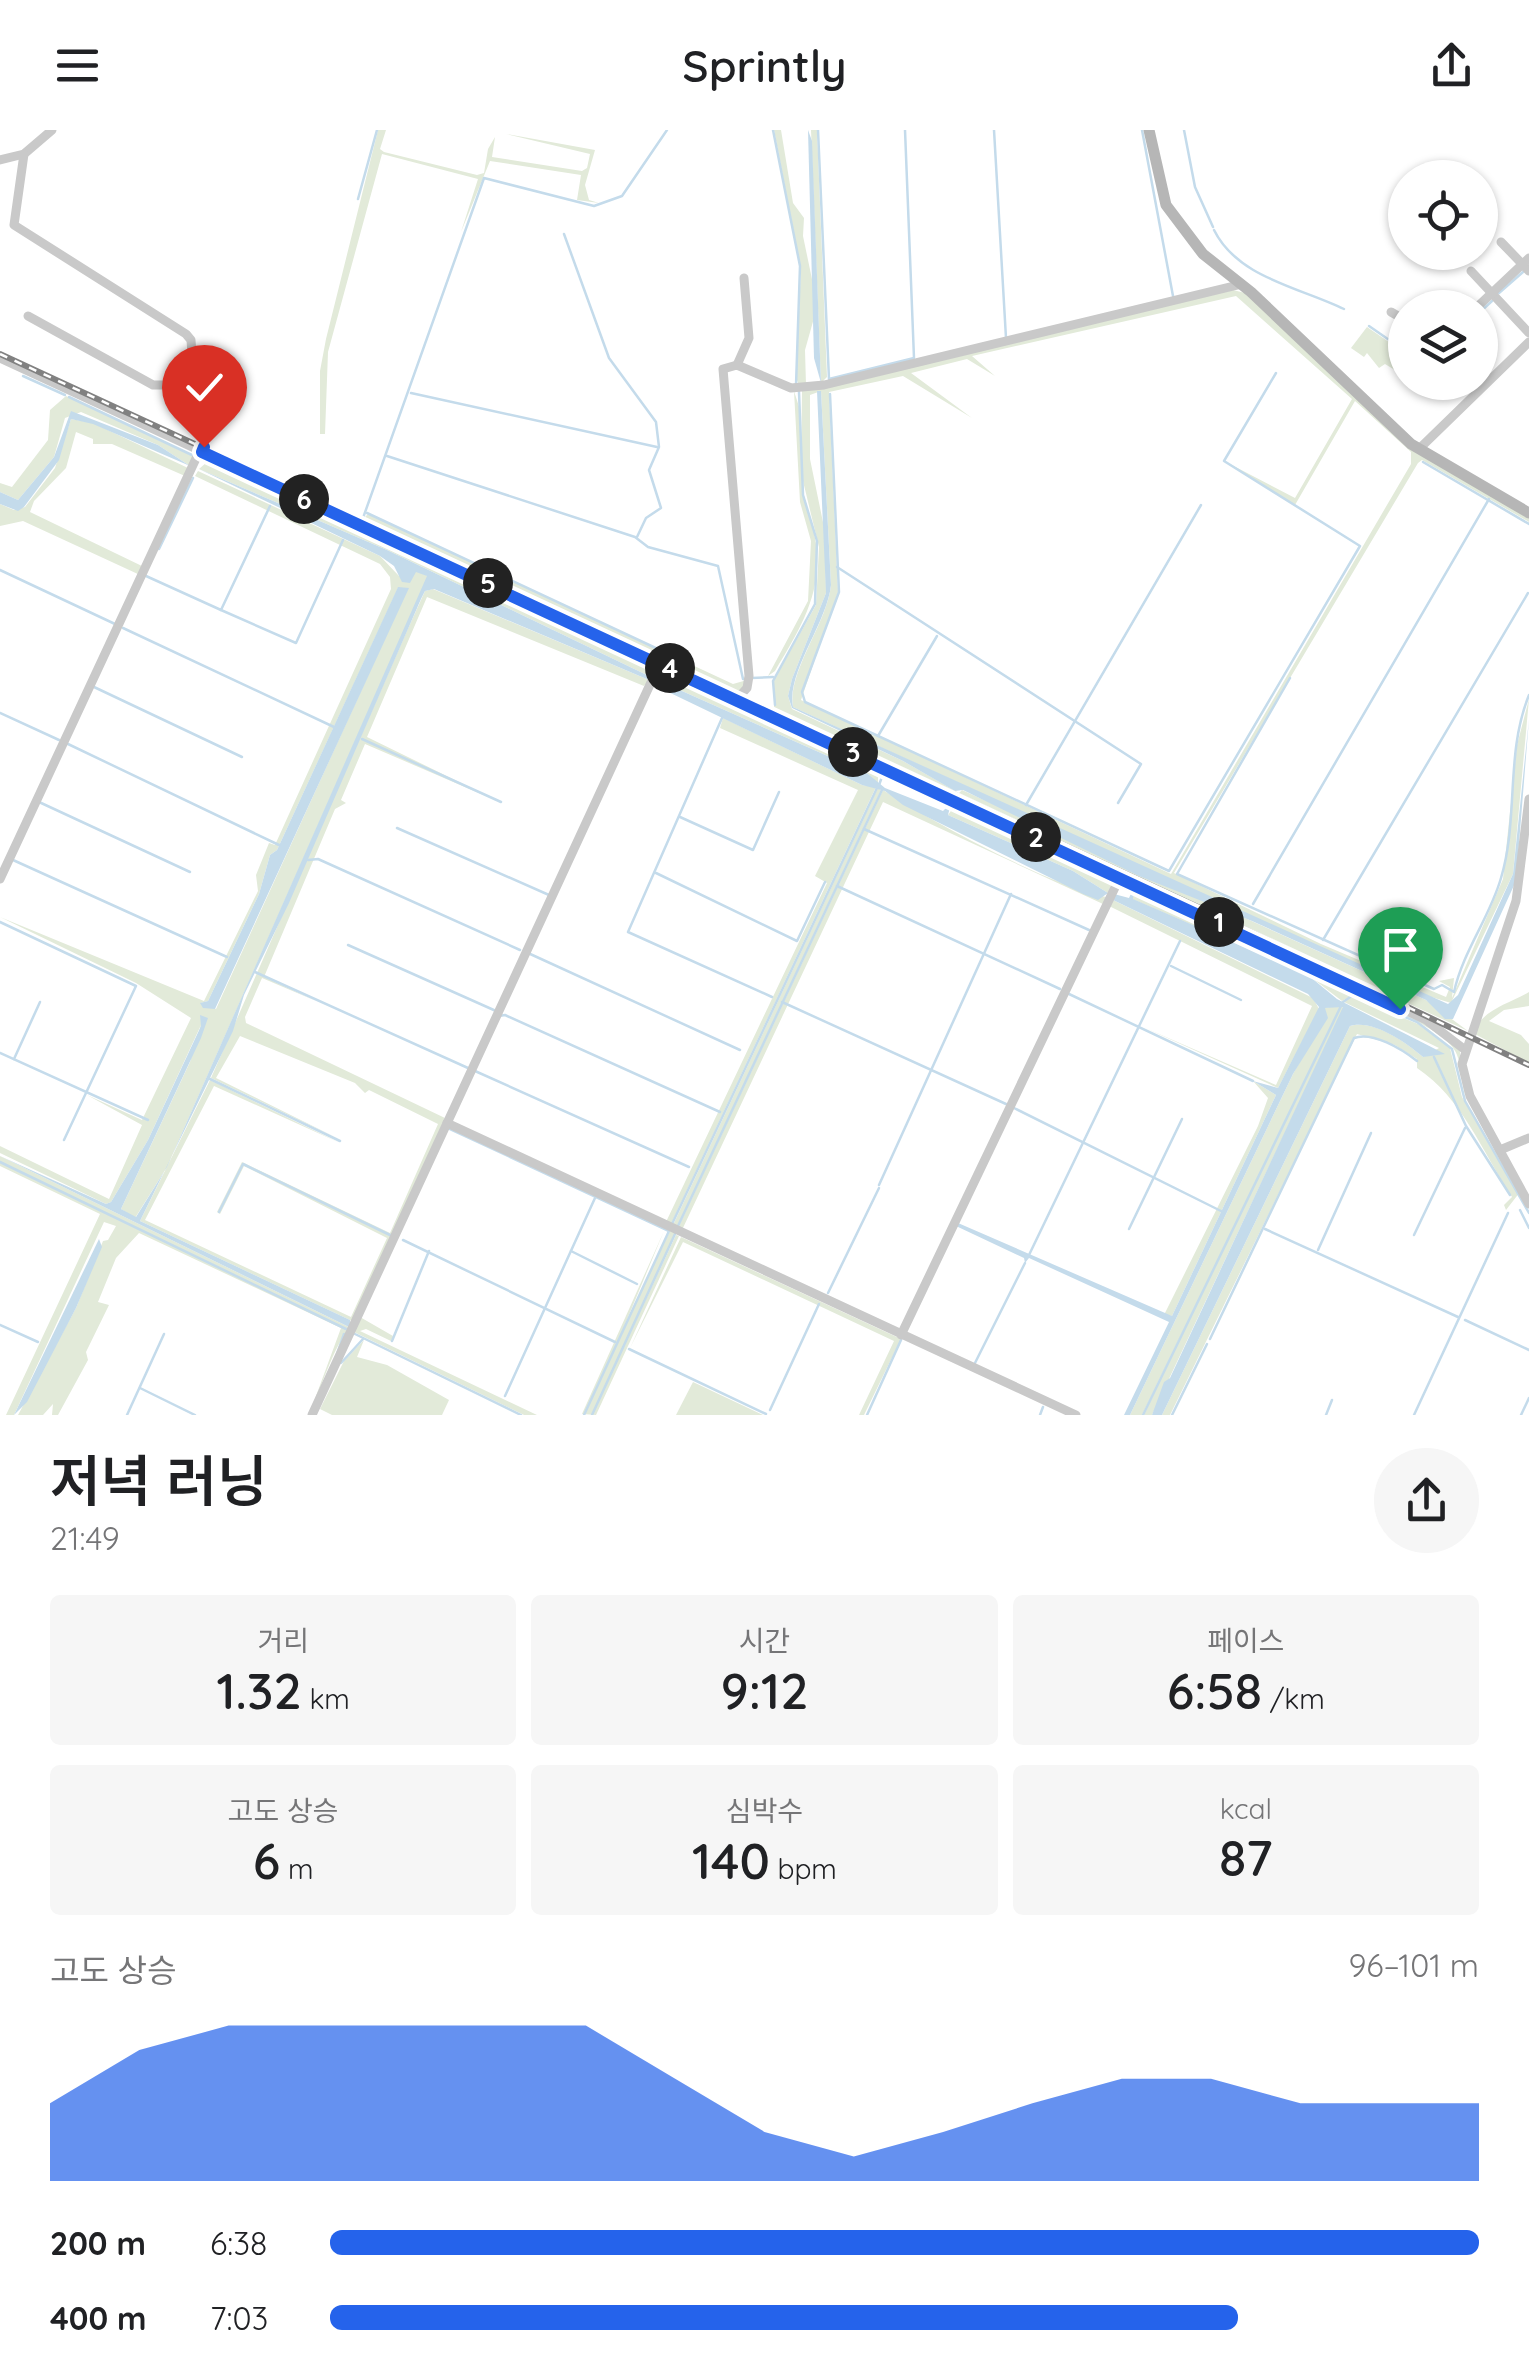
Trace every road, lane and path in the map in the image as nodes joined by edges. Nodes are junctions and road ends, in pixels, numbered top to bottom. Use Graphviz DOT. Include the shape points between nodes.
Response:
graph roads {
  1 [pos="52,130"];
  2 [pos="1149,130"];
  3 [pos="24,154"];
  4 [pos="0,160"];
  5 [pos="1501,242"];
  6 [pos="1527,264"];
  7 [pos="1470,271"];
  8 [pos="744,278"];
  9 [pos="1242,284"];
  10 [pos="1488,290"];
  11 [pos="1495,290"];
  12 [pos="1498,300"];
  13 [pos="28,316"];
  14 [pos="1529,333"];
  15 [pos="1529,342"];
  16 [pos="0,358"];
  17 [pos="737,365"];
  18 [pos="1498,371"];
  19 [pos="219,398"];
  20 [pos="1467,400"];
  21 [pos="1419,449"];
  22 [pos="202,452"];
  23 [pos="1529,513"];
  24 [pos="660,663"];
  25 [pos="737,699"];
  26 [pos="1529,799"];
  27 [pos="1120,877"];
  28 [pos="0,879"];
  29 [pos="1464,1049"];
  30 [pos="447,1123"];
  31 [pos="1529,1138"];
  32 [pos="1500,1150"];
  33 [pos="1529,1204"];
  34 [pos="901,1334"];
  35 [pos="312,1415"];
  36 [pos="1076,1415"];
  1 -- 3 [label="street"];
  2 -- 9 [label="street" via="1173,218 1203,254"];
  3 -- 4 [label="street"];
  3 -- 19 [label="street" via="14,225 186,334 194,383"];
  5 -- 6 [label="street"];
  6 -- 11 [label="street"];
  7 -- 10 [label="street"];
  8 -- 17 [label="street" via="749,338"];
  9 -- 17 [label="street" via="824,385 792,388"];
  9 -- 21 [label="street"];
  12 -- 14 [label="street"];
  13 -- 19 [label="street" via="153,385 181,385"];
  15 -- 18 [label="street"];
  16 -- 22 [label="street"];
  17 -- 25 [label="street" via="723,369 749,676"];
  19 -- 22 [label="street"];
  20 -- 21 [label="street"];
  21 -- 23 [label="street"];
  22 -- 24 [label="street"];
  22 -- 28 [label="street"];
  24 -- 25 [label="street"];
  24 -- 30 [label="street"];
  25 -- 27 [label="street"];
  26 -- 29 [label="street" via="1516,900"];
  27 -- 29 [label="street" via="1426,1020"];
  27 -- 34 [label="street"];
  29 -- 32 [label="street" via="1466,1085"];
  30 -- 34 [label="street"];
  30 -- 35 [label="street"];
  31 -- 32 [label="street"];
  32 -- 33 [label="street"];
  34 -- 36 [label="street"];
}
